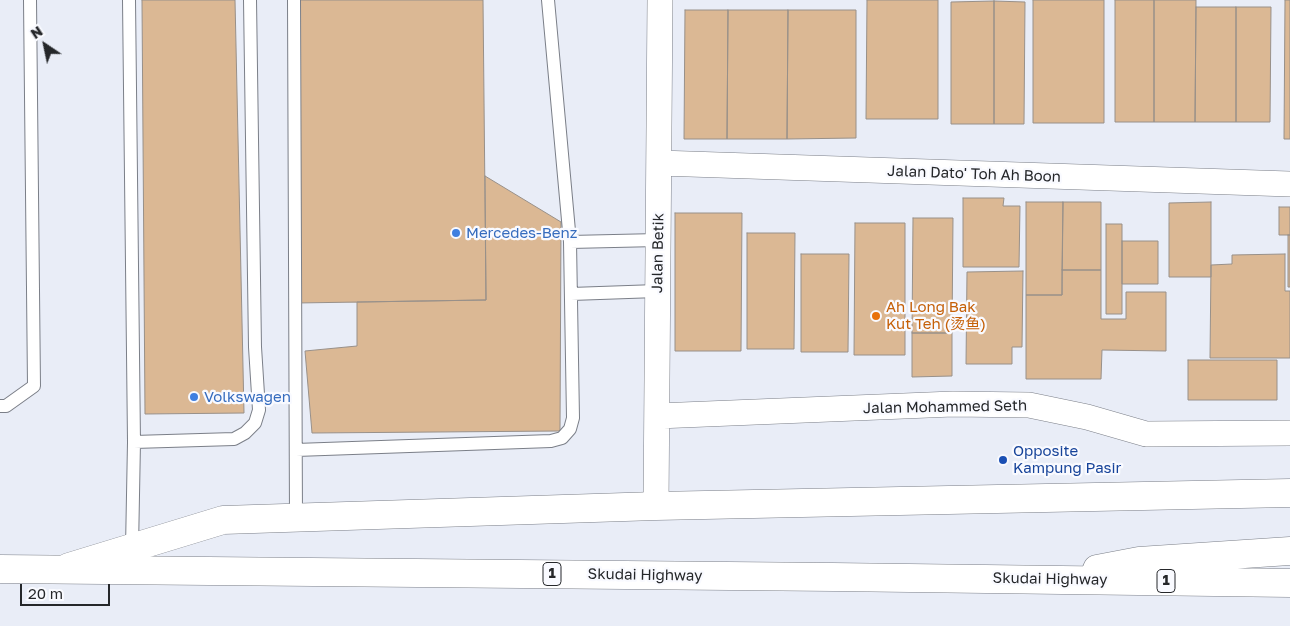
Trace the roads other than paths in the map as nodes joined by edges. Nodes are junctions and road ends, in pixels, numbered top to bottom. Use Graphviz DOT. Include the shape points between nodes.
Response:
graph roads {
  1 [pos="30,0"];
  2 [pos="129,0"];
  3 [pos="250,0"];
  4 [pos="294,0"];
  5 [pos="548,0"];
  6 [pos="660,0"];
  7 [pos="659,163"];
  8 [pos="1290,184"];
  9 [pos="658,240"];
  10 [pos="570,242"];
  11 [pos="658,291"];
  12 [pos="571,294"];
  13 [pos="0,406"];
  14 [pos="657,416"];
  15 [pos="1290,433"];
  16 [pos="134,442"];
  17 [pos="296,450"];
  18 [pos="1290,493"];
  19 [pos="656,506"];
  20 [pos="296,518"];
  21 [pos="132,548"];
  22 [pos="1290,552"];
  23 [pos="0,569"];
  24 [pos="63,569"];
  25 [pos="1041,579"];
  26 [pos="1290,583"];
  1 -- 13 [label="lane" via="34,386 6,406"];
  2 -- 16 [label="lane"];
  3 -- 16 [label="lane" via="255,347 259,410 255,423 234,438"];
  4 -- 17 [label="lane"];
  5 -- 10 [label="lane"];
  6 -- 7 [label="street, Jalan Betik"];
  7 -- 8 [label="street, Jalan Dato' Toh Ah Boon"];
  7 -- 9 [label="street, Jalan Betik"];
  9 -- 10 [label="lane"];
  9 -- 11 [label="street, Jalan Betik"];
  10 -- 12 [label="lane"];
  11 -- 12 [label="lane"];
  11 -- 14 [label="street, Jalan Betik"];
  12 -- 17 [label="lane" via="573,418 570,429 562,438 551,441"];
  14 -- 15 [label="street, Jalan Mohammed Seth" via="953,404 1029,405 1146,434"];
  14 -- 19 [label="street, Jalan Betik"];
  16 -- 21 [label="lane"];
  17 -- 20 [label="lane"];
  18 -- 19 [label="main road"];
  19 -- 20 [label="main road"];
  20 -- 21 [label="main road" via="222,520"];
  21 -- 24 [label="main road"];
  22 -- 25 [label="main road" via="1139,561"];
  23 -- 24 [label="main road, Skudai Highway / 1"];
  24 -- 25 [label="main road, Skudai Highway / 1"];
  25 -- 26 [label="main road, Skudai Highway / 1"];
}
